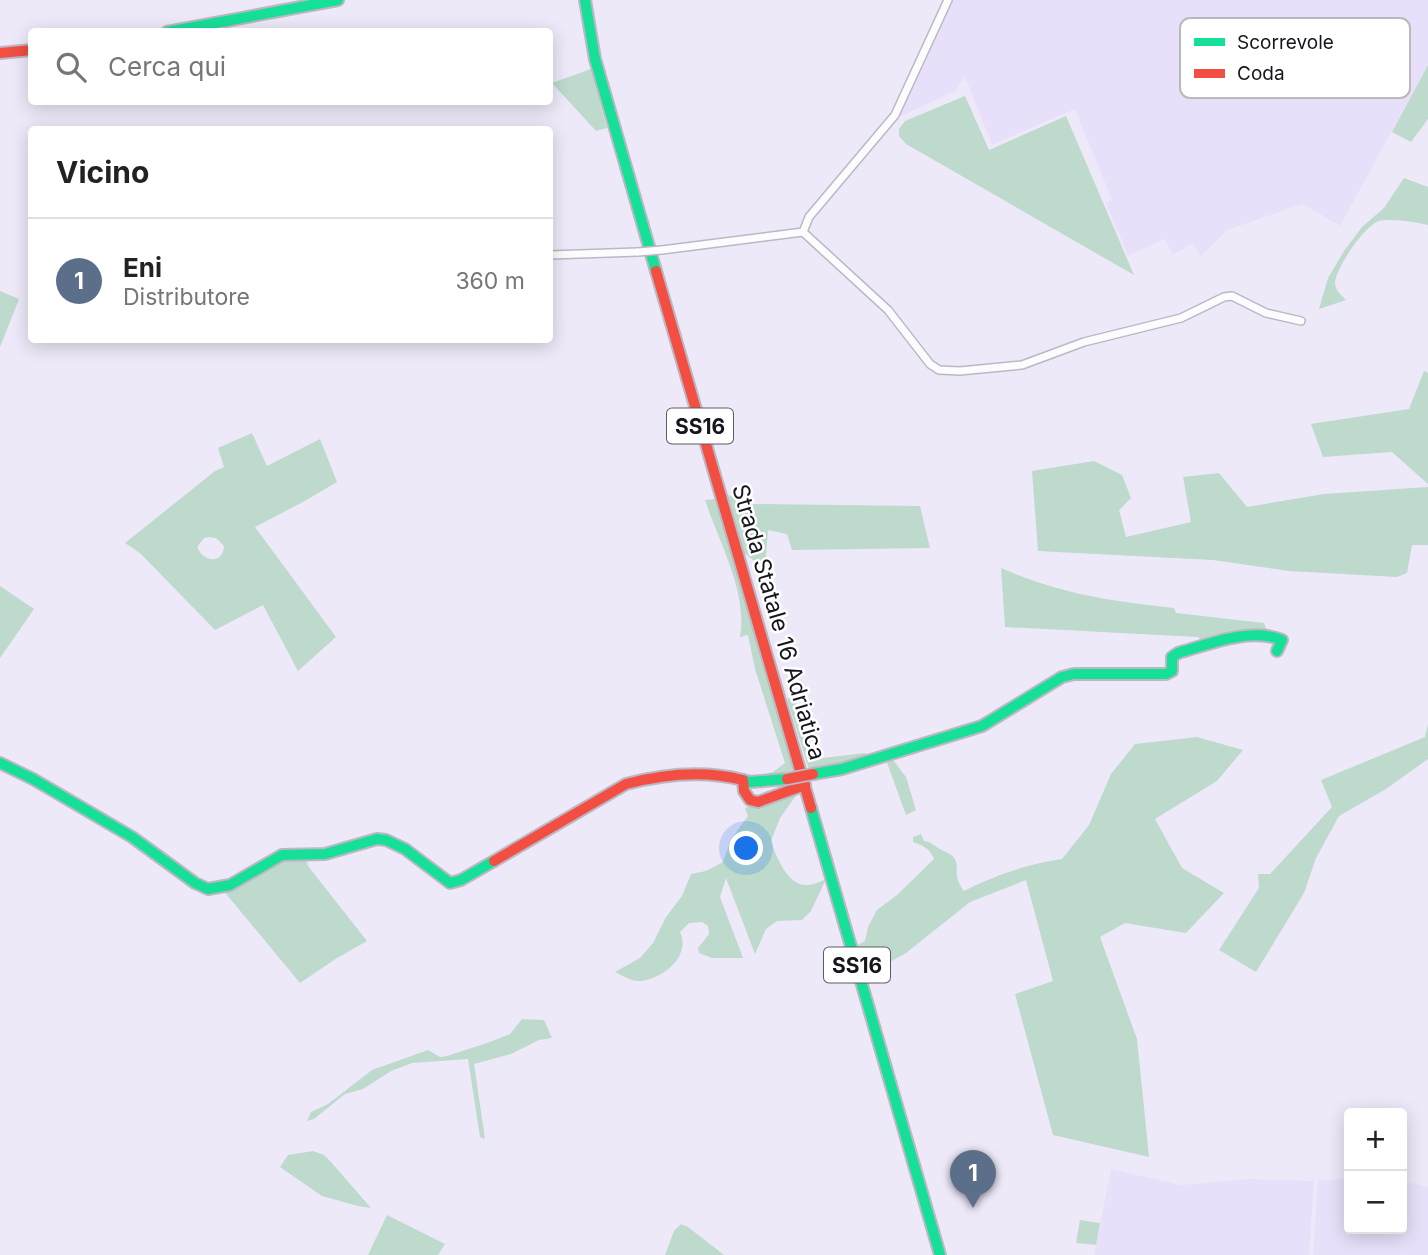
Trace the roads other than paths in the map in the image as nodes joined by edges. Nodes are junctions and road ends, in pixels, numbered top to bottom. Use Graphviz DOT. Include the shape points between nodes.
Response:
graph roads {
  1 [pos="338,0"];
  2 [pos="585,0"];
  3 [pos="948,0"];
  4 [pos="188,28"];
  5 [pos="28,50"];
  6 [pos="0,53"];
  7 [pos="803,232"];
  8 [pos="553,255"];
  9 [pos="1301,321"];
  10 [pos="1277,651"];
  11 [pos="0,763"];
  12 [pos="743,780"];
  13 [pos="806,789"];
  14 [pos="940,1255"];
  1 -- 4 [label="street"];
  2 -- 13 [label="street, Strada Statale 16 Adriatica / SS16" via="595,59"];
  3 -- 7 [label="street" via="895,115 810,217"];
  5 -- 6 [label="street"];
  7 -- 8 [label="street, bridge" via="662,250"];
  7 -- 9 [label="street" via="888,310 939,370 1022,365 1084,342 1181,318 1224,297"];
  10 -- 12 [label="street, bridge" via="1282,644 1277,637 1247,637 1178,653 1172,657 1172,671 1166,674 1074,674 982,726 842,769 787,779"];
  11 -- 12 [label="street" via="132,837 208,889 230,885 282,855 325,854 379,839 398,844 450,883 626,784 646,778 699,775"];
  12 -- 13 [label="street" via="750,800 758,802"];
  13 -- 14 [label="street, Strada Statale 16 Adriatica / SS16"];
}
